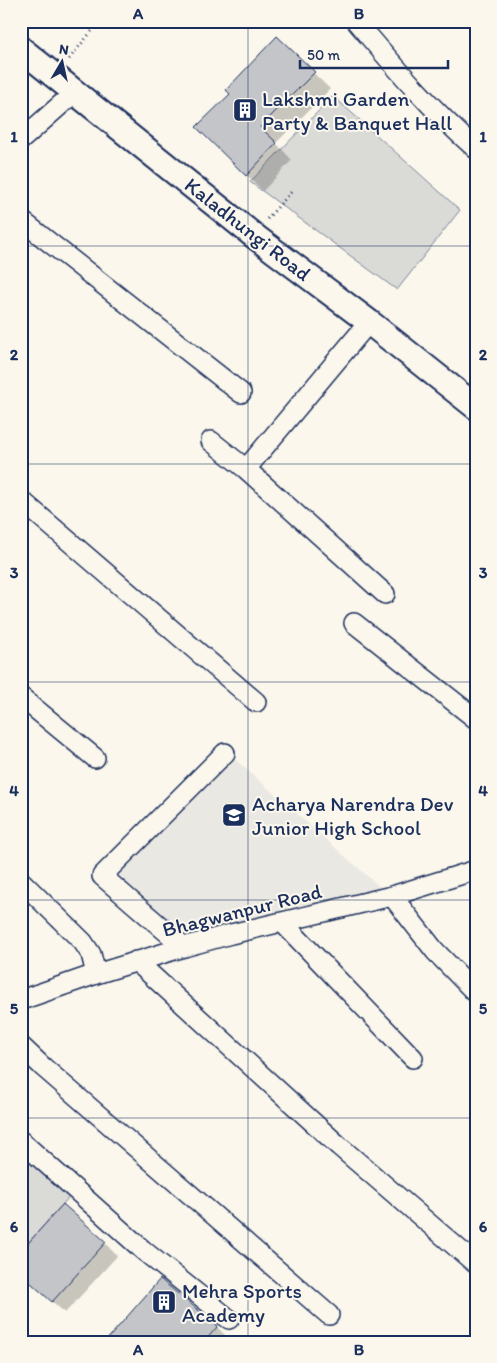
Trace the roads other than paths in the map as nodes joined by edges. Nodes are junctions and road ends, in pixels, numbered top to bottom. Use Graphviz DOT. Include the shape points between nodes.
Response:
graph roads {
  1 [pos="356,21"];
  2 [pos="21,50"];
  3 [pos="75,92"];
  4 [pos="21,140"];
  5 [pos="476,149"];
  6 [pos="21,220"];
  7 [pos="368,322"];
  8 [pos="241,393"];
  9 [pos="476,407"];
  10 [pos="211,441"];
  11 [pos="246,469"];
  12 [pos="21,500"];
  13 [pos="385,594"];
  14 [pos="354,623"];
  15 [pos="21,697"];
  16 [pos="256,702"];
  17 [pos="476,719"];
  18 [pos="225,753"];
  19 [pos="95,758"];
  20 [pos="476,870"];
  21 [pos="21,881"];
  22 [pos="392,896"];
  23 [pos="282,922"];
  24 [pos="184,947"];
  25 [pos="136,961"];
  26 [pos="96,974"];
  27 [pos="476,993"];
  28 [pos="21,1000"];
  29 [pos="21,1046"];
  30 [pos="413,1058"];
  31 [pos="21,1141"];
  32 [pos="476,1264"];
  33 [pos="329,1315"];
  34 [pos="229,1319"];
  1 -- 5 [label="street" via="411,86"];
  2 -- 3 [label="main road, Kaladhungi Road"];
  3 -- 4 [label="street"];
  3 -- 7 [label="main road, Kaladhungi Road" via="253,235"];
  6 -- 8 [label="street"];
  7 -- 9 [label="main road, Kaladhungi Road"];
  7 -- 11 [label="street"];
  10 -- 11 [label="street"];
  11 -- 13 [label="street"];
  12 -- 16 [label="street"];
  14 -- 17 [label="street"];
  15 -- 19 [label="street"];
  18 -- 24 [label="street" via="102,876"];
  20 -- 22 [label="street, Bhagwanpur Road"];
  21 -- 26 [label="street" via="83,942 91,954"];
  22 -- 23 [label="street, Bhagwanpur Road"];
  22 -- 27 [label="street" via="435,950"];
  23 -- 24 [label="street, Bhagwanpur Road"];
  23 -- 30 [label="street"];
  24 -- 25 [label="street, Bhagwanpur Road"];
  25 -- 26 [label="street, Bhagwanpur Road"];
  25 -- 32 [label="street" via="339,1146"];
  26 -- 28 [label="street, Bhagwanpur Road"];
  29 -- 33 [label="street"];
  31 -- 34 [label="street" via="144,1251"];
}
